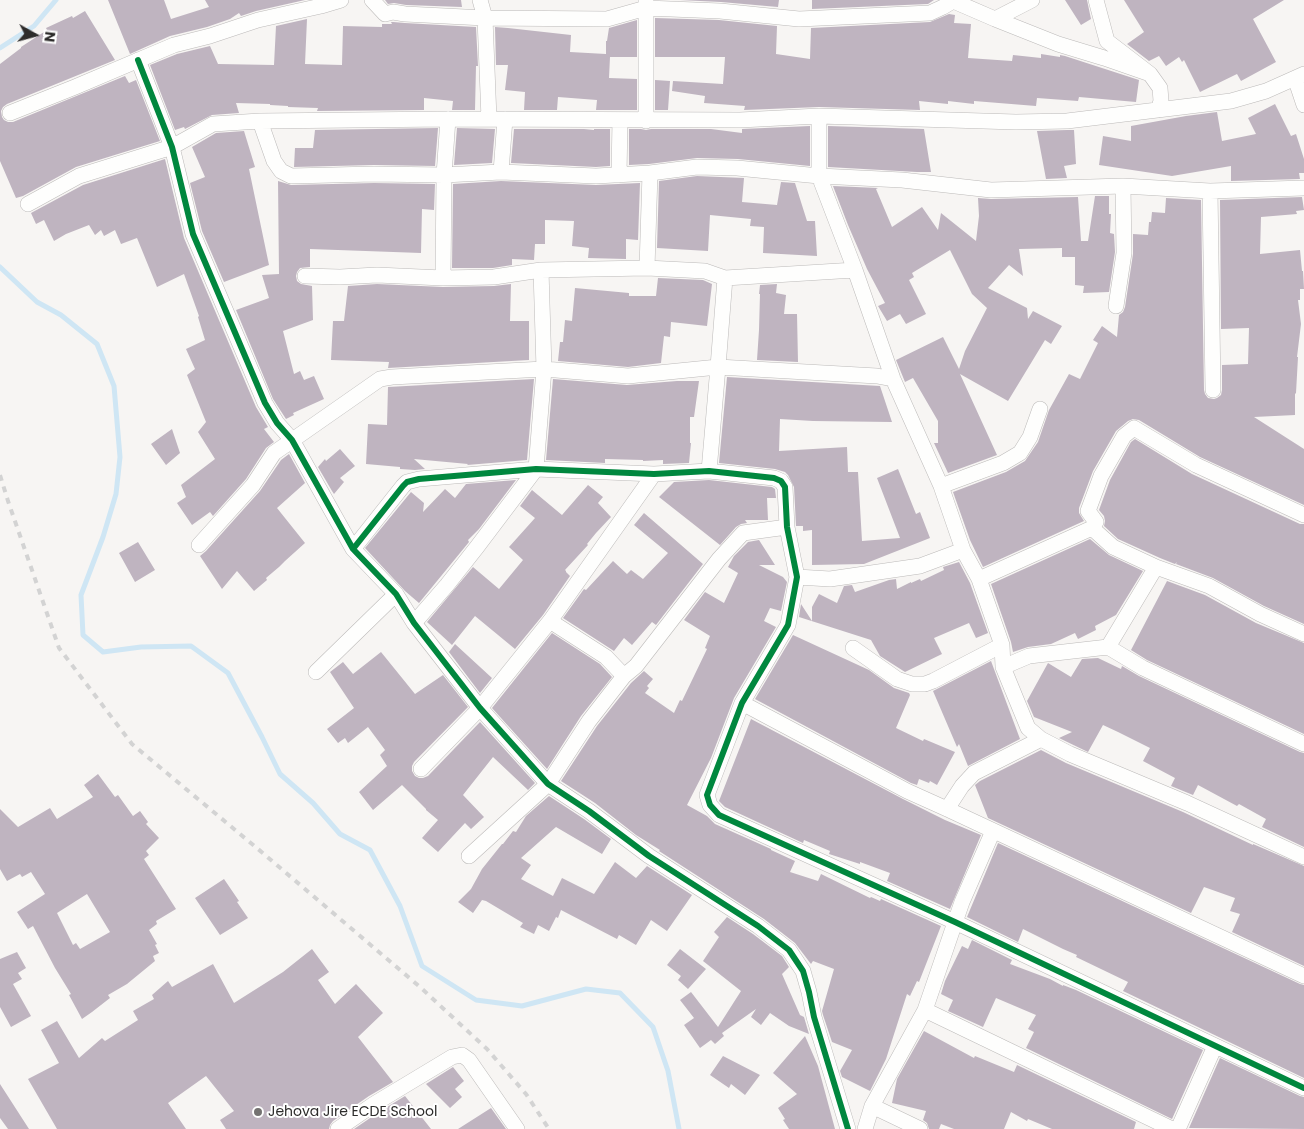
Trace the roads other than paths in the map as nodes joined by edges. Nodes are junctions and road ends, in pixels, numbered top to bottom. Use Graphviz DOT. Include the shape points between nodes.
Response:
graph roads {
  1 [pos="341,0"];
  2 [pos="372,0"];
  3 [pos="480,0"];
  4 [pos="952,0"];
  5 [pos="1032,0"];
  6 [pos="1096,0"];
  7 [pos="646,4"];
  8 [pos="485,18"];
  9 [pos="995,19"];
  10 [pos="138,60"];
  11 [pos="1150,74"];
  12 [pos="1300,76"];
  13 [pos="1304,105"];
  14 [pos="1158,110"];
  15 [pos="10,113"];
  16 [pos="819,116"];
  17 [pos="489,119"];
  18 [pos="448,120"];
  19 [pos="505,120"];
  20 [pos="620,120"];
  21 [pos="646,120"];
  22 [pos="260,122"];
  23 [pos="172,147"];
  24 [pos="501,172"];
  25 [pos="650,173"];
  26 [pos="444,175"];
  27 [pos="619,175"];
  28 [pos="819,176"];
  29 [pos="1123,186"];
  30 [pos="1304,188"];
  31 [pos="1210,191"];
  32 [pos="28,204"];
  33 [pos="647,268"];
  34 [pos="541,270"];
  35 [pos="856,270"];
  36 [pos="305,276"];
  37 [pos="443,278"];
  38 [pos="724,278"];
  39 [pos="1116,306"];
  40 [pos="718,367"];
  41 [pos="544,369"];
  42 [pos="893,379"];
  43 [pos="1212,390"];
  44 [pos="1040,409"];
  45 [pos="292,440"];
  46 [pos="536,470"];
  47 [pos="709,471"];
  48 [pos="654,474"];
  49 [pos="941,486"];
  50 [pos="1304,515"];
  51 [pos="787,527"];
  52 [pos="1092,528"];
  53 [pos="199,545"];
  54 [pos="353,549"];
  55 [pos="963,550"];
  56 [pos="1156,567"];
  57 [pos="797,577"];
  58 [pos="979,579"];
  59 [pos="396,594"];
  60 [pos="550,621"];
  61 [pos="414,623"];
  62 [pos="1304,634"];
  63 [pos="1002,645"];
  64 [pos="853,648"];
  65 [pos="1108,648"];
  66 [pos="1003,667"];
  67 [pos="316,672"];
  68 [pos="624,676"];
  69 [pos="742,703"];
  70 [pos="480,708"];
  71 [pos="1041,739"];
  72 [pos="1304,744"];
  73 [pos="421,769"];
  74 [pos="548,784"];
  75 [pos="947,809"];
  76 [pos="994,831"];
  77 [pos="469,856"];
  78 [pos="1304,857"];
  79 [pos="955,922"];
  80 [pos="1304,976"];
  81 [pos="925,1010"];
  82 [pos="1215,1046"];
  83 [pos="1304,1088"];
  84 [pos="872,1106"];
  85 [pos="338,1129"];
  86 [pos="517,1129"];
  87 [pos="848,1129"];
  88 [pos="864,1129"];
  89 [pos="920,1129"];
  90 [pos="1172,1129"];
  91 [pos="1178,1129"];
  1 -- 10 [label="street" via="258,20 174,45"];
  2 -- 8 [label="street" via="385,14"];
  3 -- 8 [label="street"];
  4 -- 7 [label="street" via="930,13 799,19"];
  4 -- 9 [label="street"];
  5 -- 9 [label="street"];
  6 -- 11 [label="street" via="1107,41"];
  7 -- 8 [label="street" via="607,19"];
  7 -- 21 [label="street"];
  8 -- 17 [label="street"];
  9 -- 11 [label="street"];
  10 -- 15 [label="street"];
  10 -- 23 [label="street"];
  11 -- 14 [label="street" via="1160,88 1162,101"];
  12 -- 13 [label="street"];
  12 -- 14 [label="street" via="1232,101"];
  14 -- 16 [label="street" via="1067,122"];
  16 -- 21 [label="street"];
  16 -- 28 [label="street"];
  17 -- 18 [label="street"];
  17 -- 19 [label="street"];
  18 -- 22 [label="street"];
  18 -- 26 [label="street"];
  19 -- 20 [label="street"];
  19 -- 24 [label="street"];
  20 -- 21 [label="street"];
  20 -- 27 [label="street"];
  22 -- 23 [label="street" via="213,124"];
  22 -- 26 [label="street" via="274,161 281,172 292,176"];
  23 -- 32 [label="street" via="79,176"];
  23 -- 45 [label="street" via="193,234 264,403"];
  24 -- 26 [label="street"];
  24 -- 27 [label="street"];
  25 -- 27 [label="street"];
  25 -- 28 [label="street" via="696,167"];
  25 -- 33 [label="street"];
  26 -- 37 [label="street"];
  28 -- 29 [label="street" via="902,180 991,190"];
  28 -- 35 [label="street"];
  29 -- 31 [label="street"];
  29 -- 39 [label="street" via="1124,252"];
  30 -- 31 [label="street"];
  31 -- 43 [label="street"];
  33 -- 34 [label="street"];
  33 -- 38 [label="street" via="705,271"];
  34 -- 37 [label="street" via="494,278"];
  34 -- 41 [label="street"];
  35 -- 38 [label="street"];
  35 -- 42 [label="street"];
  36 -- 37 [label="street"];
  38 -- 40 [label="street"];
  40 -- 41 [label="street" via="628,376"];
  40 -- 42 [label="street"];
  40 -- 47 [label="street"];
  41 -- 45 [label="street" via="380,379"];
  41 -- 46 [label="street"];
  42 -- 49 [label="street"];
  44 -- 49 [label="street" via="1020,453 1003,463"];
  45 -- 53 [label="street" via="274,453 253,485"];
  45 -- 54 [label="street"];
  46 -- 48 [label="street"];
  46 -- 54 [label="street" via="407,482"];
  46 -- 61 [label="street"];
  47 -- 48 [label="street"];
  47 -- 51 [label="street" via="781,481 785,487"];
  48 -- 60 [label="street"];
  49 -- 55 [label="street"];
  50 -- 52 [label="street" via="1196,465 1134,428 1124,436 1101,476 1088,512 1096,522"];
  51 -- 57 [label="street"];
  51 -- 68 [label="street" via="743,533 636,666"];
  52 -- 56 [label="street" via="1113,547"];
  52 -- 58 [label="street"];
  54 -- 59 [label="street"];
  55 -- 57 [label="street" via="920,566 830,579"];
  55 -- 58 [label="street"];
  56 -- 62 [label="street" via="1209,586"];
  56 -- 65 [label="street"];
  57 -- 69 [label="street" via="788,625"];
  58 -- 63 [label="street"];
  59 -- 61 [label="street"];
  59 -- 67 [label="street"];
  60 -- 68 [label="street" via="606,657"];
  60 -- 70 [label="street"];
  61 -- 70 [label="street"];
  63 -- 64 [label="street" via="925,684 897,679"];
  63 -- 66 [label="street"];
  65 -- 66 [label="street" via="1029,656"];
  65 -- 72 [label="street" via="1143,668"];
  66 -- 71 [label="street" via="1028,728"];
  68 -- 74 [label="street" via="589,721"];
  69 -- 75 [label="street"];
  69 -- 79 [label="street" via="707,795 710,806 719,815"];
  70 -- 73 [label="street"];
  70 -- 74 [label="street"];
  71 -- 75 [label="street" via="974,773"];
  71 -- 78 [label="street"];
  74 -- 77 [label="street"];
  74 -- 87 [label="street" via="789,950 803,971"];
  75 -- 76 [label="street"];
  76 -- 79 [label="street"];
  76 -- 80 [label="street"];
  79 -- 81 [label="street"];
  79 -- 82 [label="street"];
  81 -- 84 [label="street"];
  81 -- 90 [label="street"];
  82 -- 83 [label="street"];
  82 -- 91 [label="street"];
  84 -- 88 [label="street"];
  84 -- 89 [label="street"];
  85 -- 86 [label="street" via="452,1057 462,1055 469,1060"];
}
